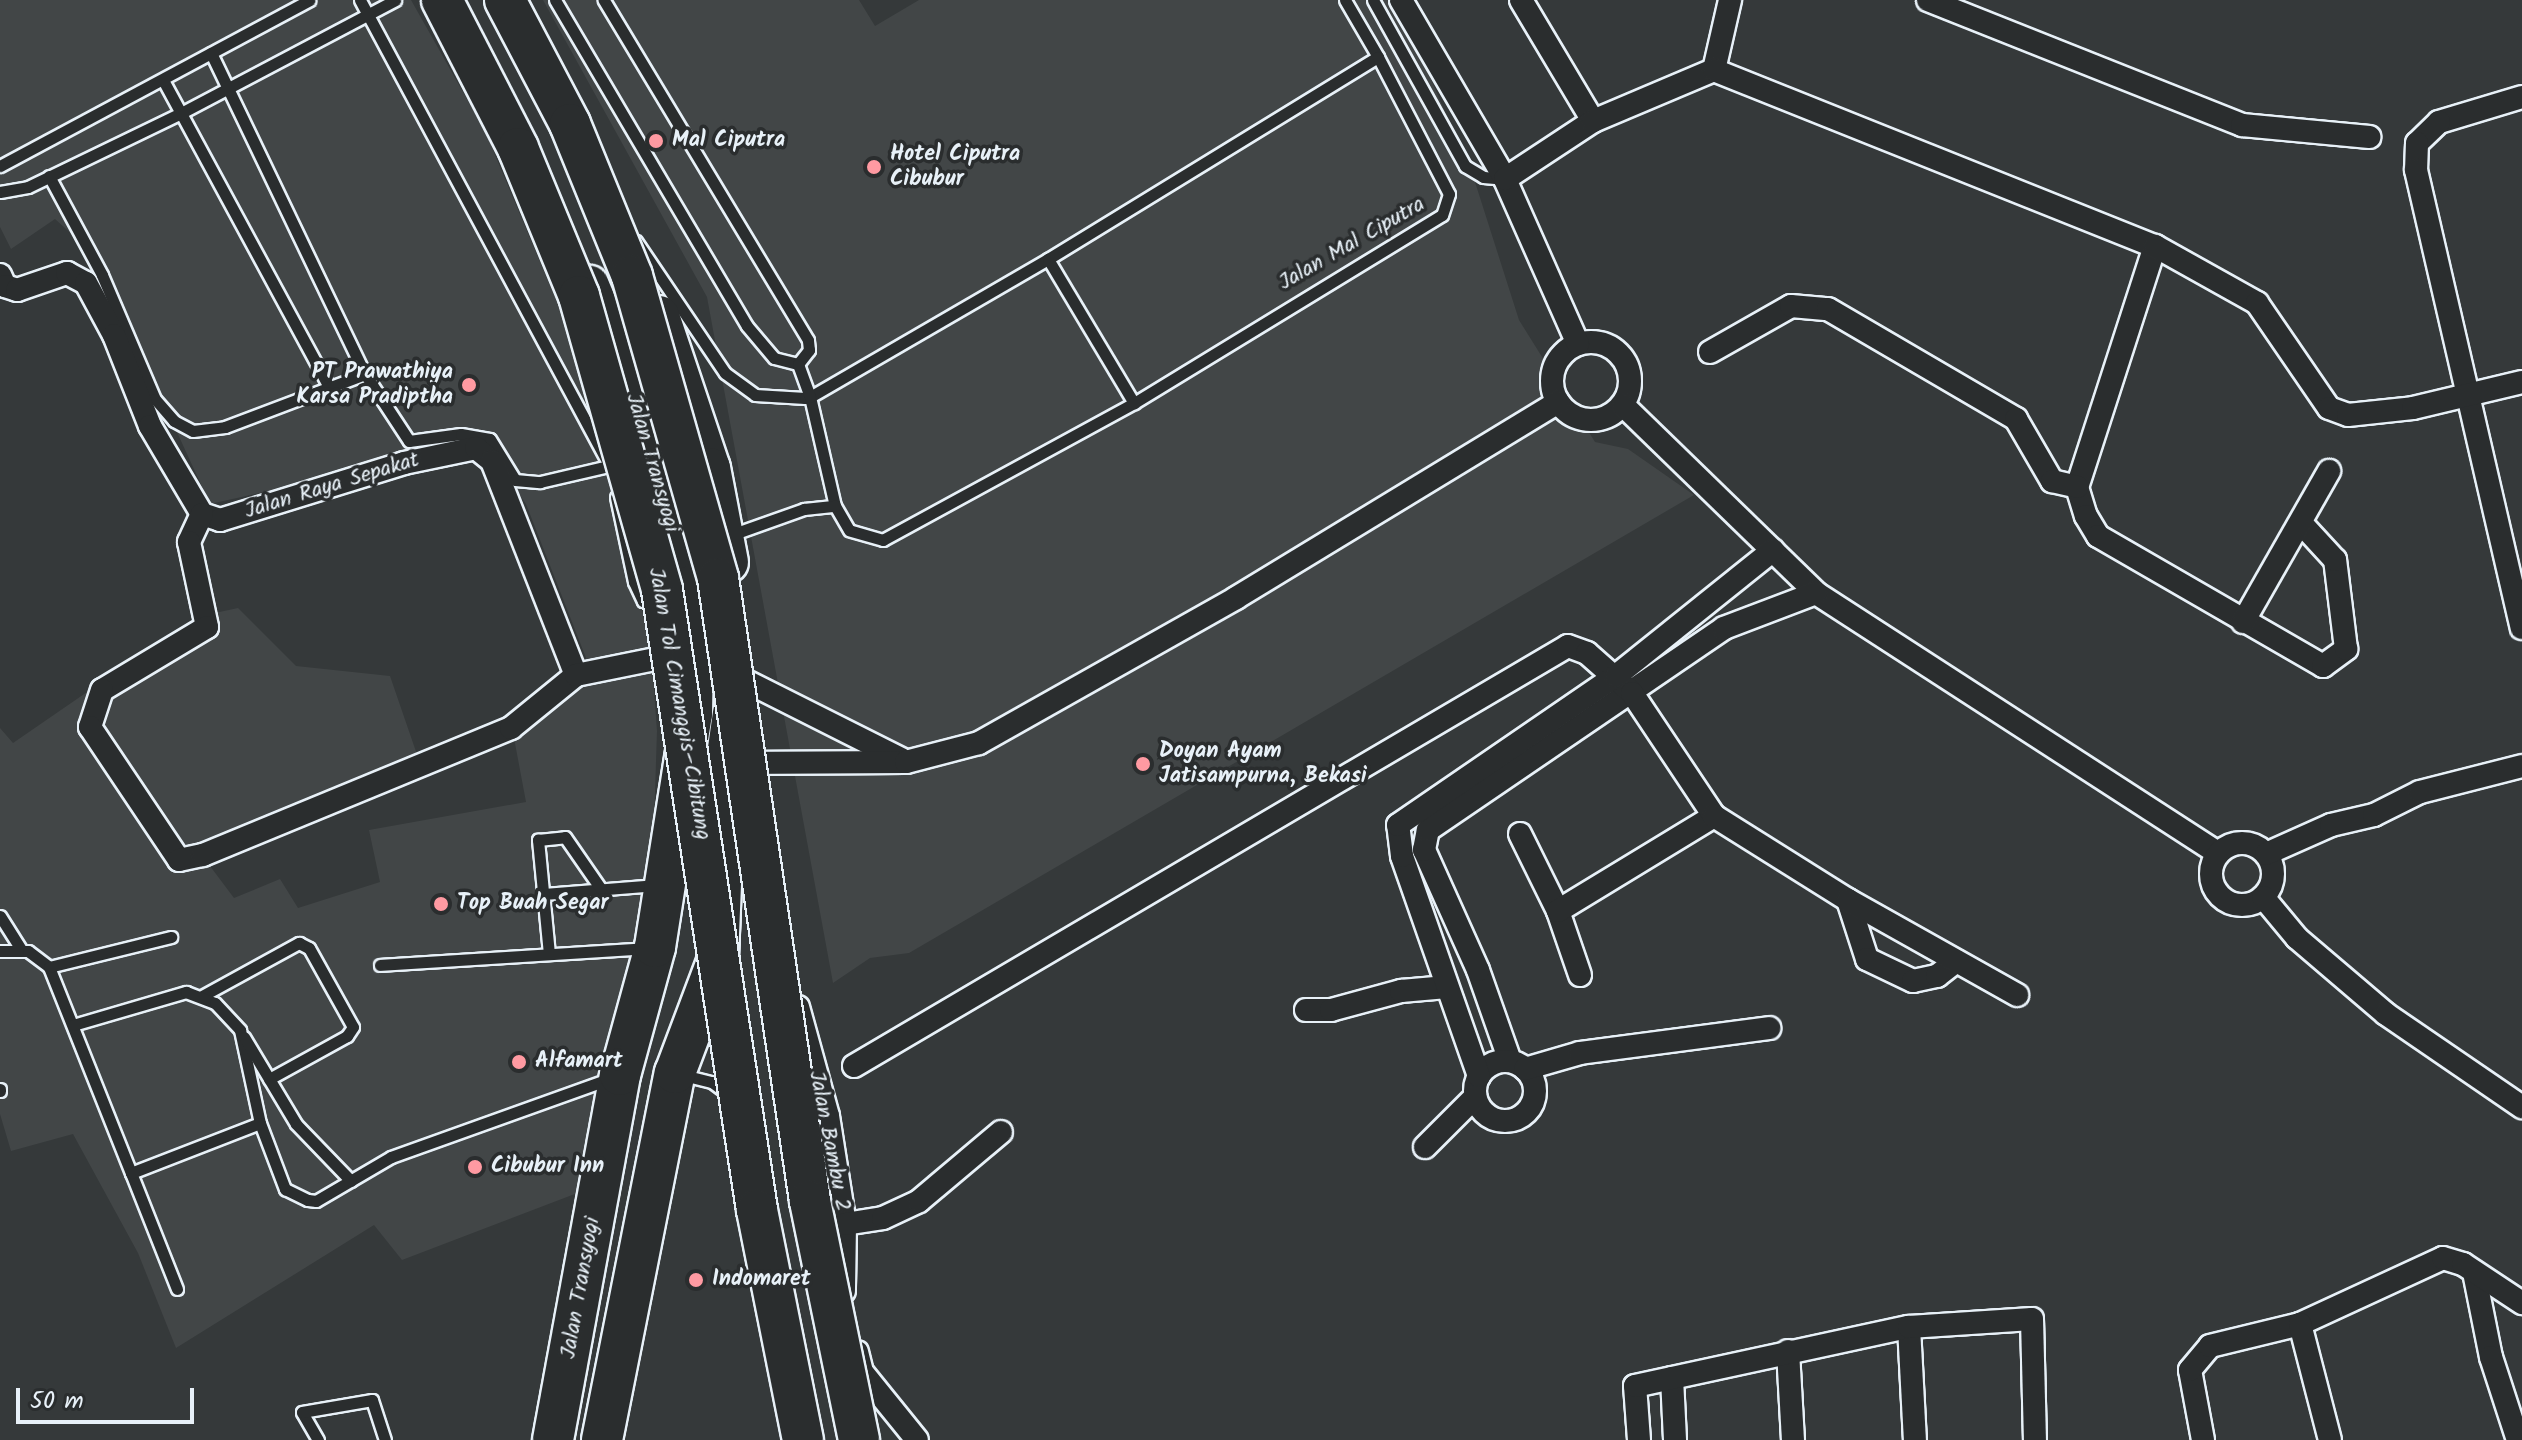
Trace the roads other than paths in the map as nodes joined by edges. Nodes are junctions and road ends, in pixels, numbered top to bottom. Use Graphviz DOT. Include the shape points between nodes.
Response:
graph roads {
  1 [pos="309,0"];
  2 [pos="360,0"];
  3 [pos="395,0"];
  4 [pos="432,0"];
  5 [pos="442,0"];
  6 [pos="505,0"];
  7 [pos="555,0"];
  8 [pos="604,0"];
  9 [pos="1345,0"];
  10 [pos="1373,0"];
  11 [pos="1401,0"];
  12 [pos="1521,0"];
  13 [pos="1730,0"];
  14 [pos="1928,0"];
  15 [pos="368,16"];
  16 [pos="211,53"];
  17 [pos="1378,57"];
  18 [pos="1714,70"];
  19 [pos="163,80"];
  20 [pos="228,89"];
  21 [pos="2522,97"];
  22 [pos="181,113"];
  23 [pos="1593,121"];
  24 [pos="2369,137"];
  25 [pos="0,166"];
  26 [pos="49,176"];
  27 [pos="1505,179"];
  28 [pos="0,192"];
  29 [pos="611,208"];
  30 [pos="2155,246"];
  31 [pos="1048,259"];
  32 [pos="0,275"];
  33 [pos="1578,344"];
  34 [pos="1710,352"];
  35 [pos="798,364"];
  36 [pos="365,374"];
  37 [pos="2522,382"];
  38 [pos="328,385"];
  39 [pos="810,397"];
  40 [pos="2465,397"];
  41 [pos="1558,402"];
  42 [pos="1134,403"];
  43 [pos="1623,405"];
  44 [pos="609,466"];
  45 [pos="2329,471"];
  46 [pos="2077,487"];
  47 [pos="835,506"];
  48 [pos="202,514"];
  49 [pos="2301,523"];
  50 [pos="726,537"];
  51 [pos="676,549"];
  52 [pos="1773,550"];
  53 [pos="1816,593"];
  54 [pos="2243,622"];
  55 [pos="2522,628"];
  56 [pos="693,651"];
  57 [pos="575,674"];
  58 [pos="736,676"];
  59 [pos="1616,676"];
  60 [pos="1632,693"];
  61 [pos="906,762"];
  62 [pos="726,763"];
  63 [pos="2522,766"];
  64 [pos="1714,816"];
  65 [pos="1520,834"];
  66 [pos="726,840"];
  67 [pos="2218,853"];
  68 [pos="2266,854"];
  69 [pos="666,884"];
  70 [pos="601,889"];
  71 [pos="543,894"];
  72 [pos="2263,897"];
  73 [pos="1848,900"];
  74 [pos="1558,911"];
  75 [pos="0,916"];
  76 [pos="171,937"];
  77 [pos="655,947"];
  78 [pos="0,951"];
  79 [pos="22,951"];
  80 [pos="549,954"];
  81 [pos="1956,961"];
  82 [pos="380,965"];
  83 [pos="49,967"];
  84 [pos="1580,975"];
  85 [pos="1447,987"];
  86 [pos="2017,995"];
  87 [pos="202,996"];
  88 [pos="1306,1010"];
  89 [pos="73,1025"];
  90 [pos="1769,1028"];
  91 [pos="240,1030"];
  92 [pos="1518,1065"];
  93 [pos="854,1066"];
  94 [pos="675,1073"];
  95 [pos="620,1075"];
  96 [pos="269,1079"];
  97 [pos="1477,1086"];
  98 [pos="2522,1107"];
  99 [pos="260,1123"];
  100 [pos="1001,1132"];
  101 [pos="1425,1147"];
  102 [pos="131,1173"];
  103 [pos="351,1181"];
  104 [pos="845,1224"];
  105 [pos="2474,1272"];
  106 [pos="177,1289"];
  107 [pos="2522,1303"];
  108 [pos="2300,1324"];
  109 [pos="1909,1327"];
  110 [pos="1788,1351"];
  111 [pos="1672,1378"];
  112 [pos="318,1440"];
  113 [pos="385,1440"];
  114 [pos="553,1440"];
  115 [pos="602,1440"];
  116 [pos="803,1440"];
  117 [pos="812,1440"];
  118 [pos="859,1440"];
  119 [pos="917,1440"];
  120 [pos="1639,1440"];
  121 [pos="1675,1440"];
  122 [pos="1793,1440"];
  123 [pos="1915,1440"];
  124 [pos="2035,1440"];
  125 [pos="2203,1440"];
  126 [pos="2330,1440"];
  127 [pos="2518,1440"];
  1 -- 16 [label="lane"];
  2 -- 15 [label="lane"];
  3 -- 15 [label="lane"];
  4 -- 51 [label="highway, Jalan Transyogi" via="599,305 632,389"];
  5 -- 116 [label="highway, Jalan Tol Cimanggis–Cibitung, bridge" via="518,148 579,296 662,590 757,1210"];
  6 -- 29 [label="highway"];
  6 -- 118 [label="highway, bridge" via="570,124 632,276 718,578 810,1201"];
  7 -- 35 [label="lane" via="747,326 774,358"];
  8 -- 35 [label="lane" via="808,340 809,350"];
  9 -- 17 [label="lane, Jalan Mal Ciputra"];
  10 -- 27 [label="lane" via="1465,166 1483,177"];
  11 -- 27 [label="street"];
  12 -- 23 [label="street"];
  13 -- 18 [label="street"];
  14 -- 24 [label="street" via="2242,125"];
  15 -- 20 [label="lane"];
  15 -- 44 [label="lane" via="582,406"];
  16 -- 19 [label="lane"];
  16 -- 20 [label="lane"];
  17 -- 31 [label="lane"];
  17 -- 42 [label="lane, Jalan Mal Ciputra" via="1445,185 1445,212"];
  18 -- 23 [label="street"];
  18 -- 30 [label="street"];
  19 -- 22 [label="lane"];
  19 -- 25 [label="lane"];
  20 -- 22 [label="lane"];
  20 -- 36 [label="lane"];
  21 -- 40 [label="street" via="2447,117 2417,143 2416,170"];
  22 -- 26 [label="lane"];
  22 -- 38 [label="lane"];
  23 -- 27 [label="street"];
  26 -- 28 [label="lane"];
  26 -- 38 [label="lane" via="102,275 155,399 174,421 193,431 225,427"];
  27 -- 33 [label="street"];
  29 -- 39 [label="lane" via="725,373 755,395"];
  29 -- 50 [label="highway" via="681,374"];
  30 -- 40 [label="street" via="2257,303 2329,408 2348,415"];
  30 -- 46 [label="street"];
  31 -- 39 [label="lane"];
  31 -- 42 [label="lane"];
  32 -- 48 [label="street" via="5,286 17,290 67,273 86,283 114,335 150,426"];
  33 -- 41 [label="street" via="1554,368"];
  33 -- 43 [label="street" via="1593,342 1620,354 1631,379"];
  34 -- 46 [label="street" via="1791,306 1828,309 2016,419 2052,481"];
  35 -- 39 [label="lane"];
  36 -- 38 [label="lane"];
  36 -- 44 [label="lane" via="409,441 461,434 490,439 515,480 540,482"];
  37 -- 40 [label="street"];
  39 -- 47 [label="lane"];
  40 -- 55 [label="street"];
  41 -- 43 [label="street" via="1572,415 1590,420 1609,417"];
  41 -- 61 [label="street" via="1236,598 979,743"];
  42 -- 47 [label="lane, Jalan Mal Ciputra" via="883,540 849,530"];
  43 -- 52 [label="street"];
  44 -- 51 [label="lane" via="634,582 643,601 653,601"];
  45 -- 49 [label="street"];
  46 -- 54 [label="street" via="2098,536"];
  47 -- 50 [label="lane" via="804,509"];
  48 -- 57 [label="street, Jalan Raya Sepakat" via="220,520 404,463 476,448 492,461"];
  48 -- 57 [label="street" via="189,542 207,627 102,690 90,727 181,860 511,728"];
  49 -- 54 [label="street"];
  49 -- 54 [label="street" via="2335,560 2346,649 2323,666"];
  50 -- 58 [label="highway"];
  51 -- 56 [label="highway, Jalan Transyogi"];
  52 -- 53 [label="street"];
  52 -- 59 [label="street"];
  53 -- 60 [label="street" via="1724,628"];
  53 -- 67 [label="street"];
  56 -- 57 [label="street"];
  56 -- 69 [label="highway, Jalan Transyogi" via="683,789"];
  58 -- 61 [label="street"];
  58 -- 62 [label="highway"];
  59 -- 60 [label="street"];
  59 -- 85 [label="street" via="1398,825 1402,856"];
  59 -- 93 [label="street" via="1579,649 1552,652"];
  60 -- 64 [label="street"];
  60 -- 92 [label="street" via="1432,823 1425,837 1424,850"];
  61 -- 62 [label="street"];
  62 -- 66 [label="highway"];
  63 -- 68 [label="street" via="2420,792 2374,815 2331,825"];
  64 -- 73 [label="street"];
  64 -- 74 [label="street"];
  65 -- 74 [label="street"];
  66 -- 94 [label="highway" via="718,959"];
  66 -- 104 [label="street, Jalan Bambu 2" via="748,862 759,884 801,1016 828,1116"];
  67 -- 68 [label="street" via="2238,843 2253,844"];
  67 -- 72 [label="street" via="2211,875 2220,896 2241,905"];
  68 -- 72 [label="street" via="2274,875"];
  69 -- 70 [label="lane"];
  69 -- 77 [label="highway, Jalan Transyogi"];
  70 -- 71 [label="lane"];
  70 -- 71 [label="lane" via="565,837 538,840"];
  71 -- 80 [label="lane"];
  72 -- 98 [label="street" via="2297,938 2386,1014"];
  73 -- 81 [label="street"];
  73 -- 81 [label="street" via="1867,959 1913,981 1937,976"];
  74 -- 84 [label="street"];
  75 -- 79 [label="lane"];
  76 -- 83 [label="lane"];
  77 -- 80 [label="lane"];
  77 -- 95 [label="highway, Jalan Transyogi"];
  78 -- 79 [label="lane"];
  79 -- 83 [label="lane" via="42,958"];
  80 -- 82 [label="lane"];
  81 -- 86 [label="street"];
  83 -- 89 [label="lane"];
  85 -- 88 [label="street" via="1401,991 1331,1010"];
  85 -- 97 [label="street"];
  87 -- 89 [label="lane" via="186,992"];
  87 -- 91 [label="lane" via="230,1014"];
  87 -- 96 [label="lane" via="299,943 309,948 353,1027 347,1036"];
  89 -- 102 [label="lane"];
  90 -- 92 [label="street"];
  91 -- 96 [label="lane"];
  91 -- 99 [label="lane"];
  92 -- 97 [label="street" via="1492,1063"];
  92 -- 97 [label="street" via="1535,1092 1523,1115 1491,1117"];
  94 -- 115 [label="highway"];
  94 -- 117 [label="lane" via="712,1082 743,1105 759,1145 780,1302"];
  95 -- 103 [label="lane" via="391,1157"];
  95 -- 114 [label="highway, Jalan Transyogi"];
  96 -- 103 [label="lane" via="296,1124"];
  97 -- 101 [label="street"];
  99 -- 102 [label="lane"];
  99 -- 103 [label="lane" via="292,1195 316,1201"];
  100 -- 104 [label="street" via="919,1201 883,1218"];
  102 -- 106 [label="lane"];
  104 -- 119 [label="street, Jalan Bambu 2" via="843,1286 862,1372"];
  105 -- 107 [label="street"];
  105 -- 108 [label="street" via="2452,1259 2425,1263"];
  105 -- 127 [label="street" via="2491,1357"];
  108 -- 125 [label="street" via="2210,1346 2190,1370"];
  108 -- 126 [label="street"];
  109 -- 110 [label="street"];
  109 -- 123 [label="street"];
  109 -- 124 [label="street" via="2032,1319"];
  110 -- 111 [label="street"];
  110 -- 122 [label="street"];
  111 -- 120 [label="street" via="1635,1386"];
  111 -- 121 [label="street"];
  112 -- 113 [label="lane" via="302,1412 372,1400"];
}
